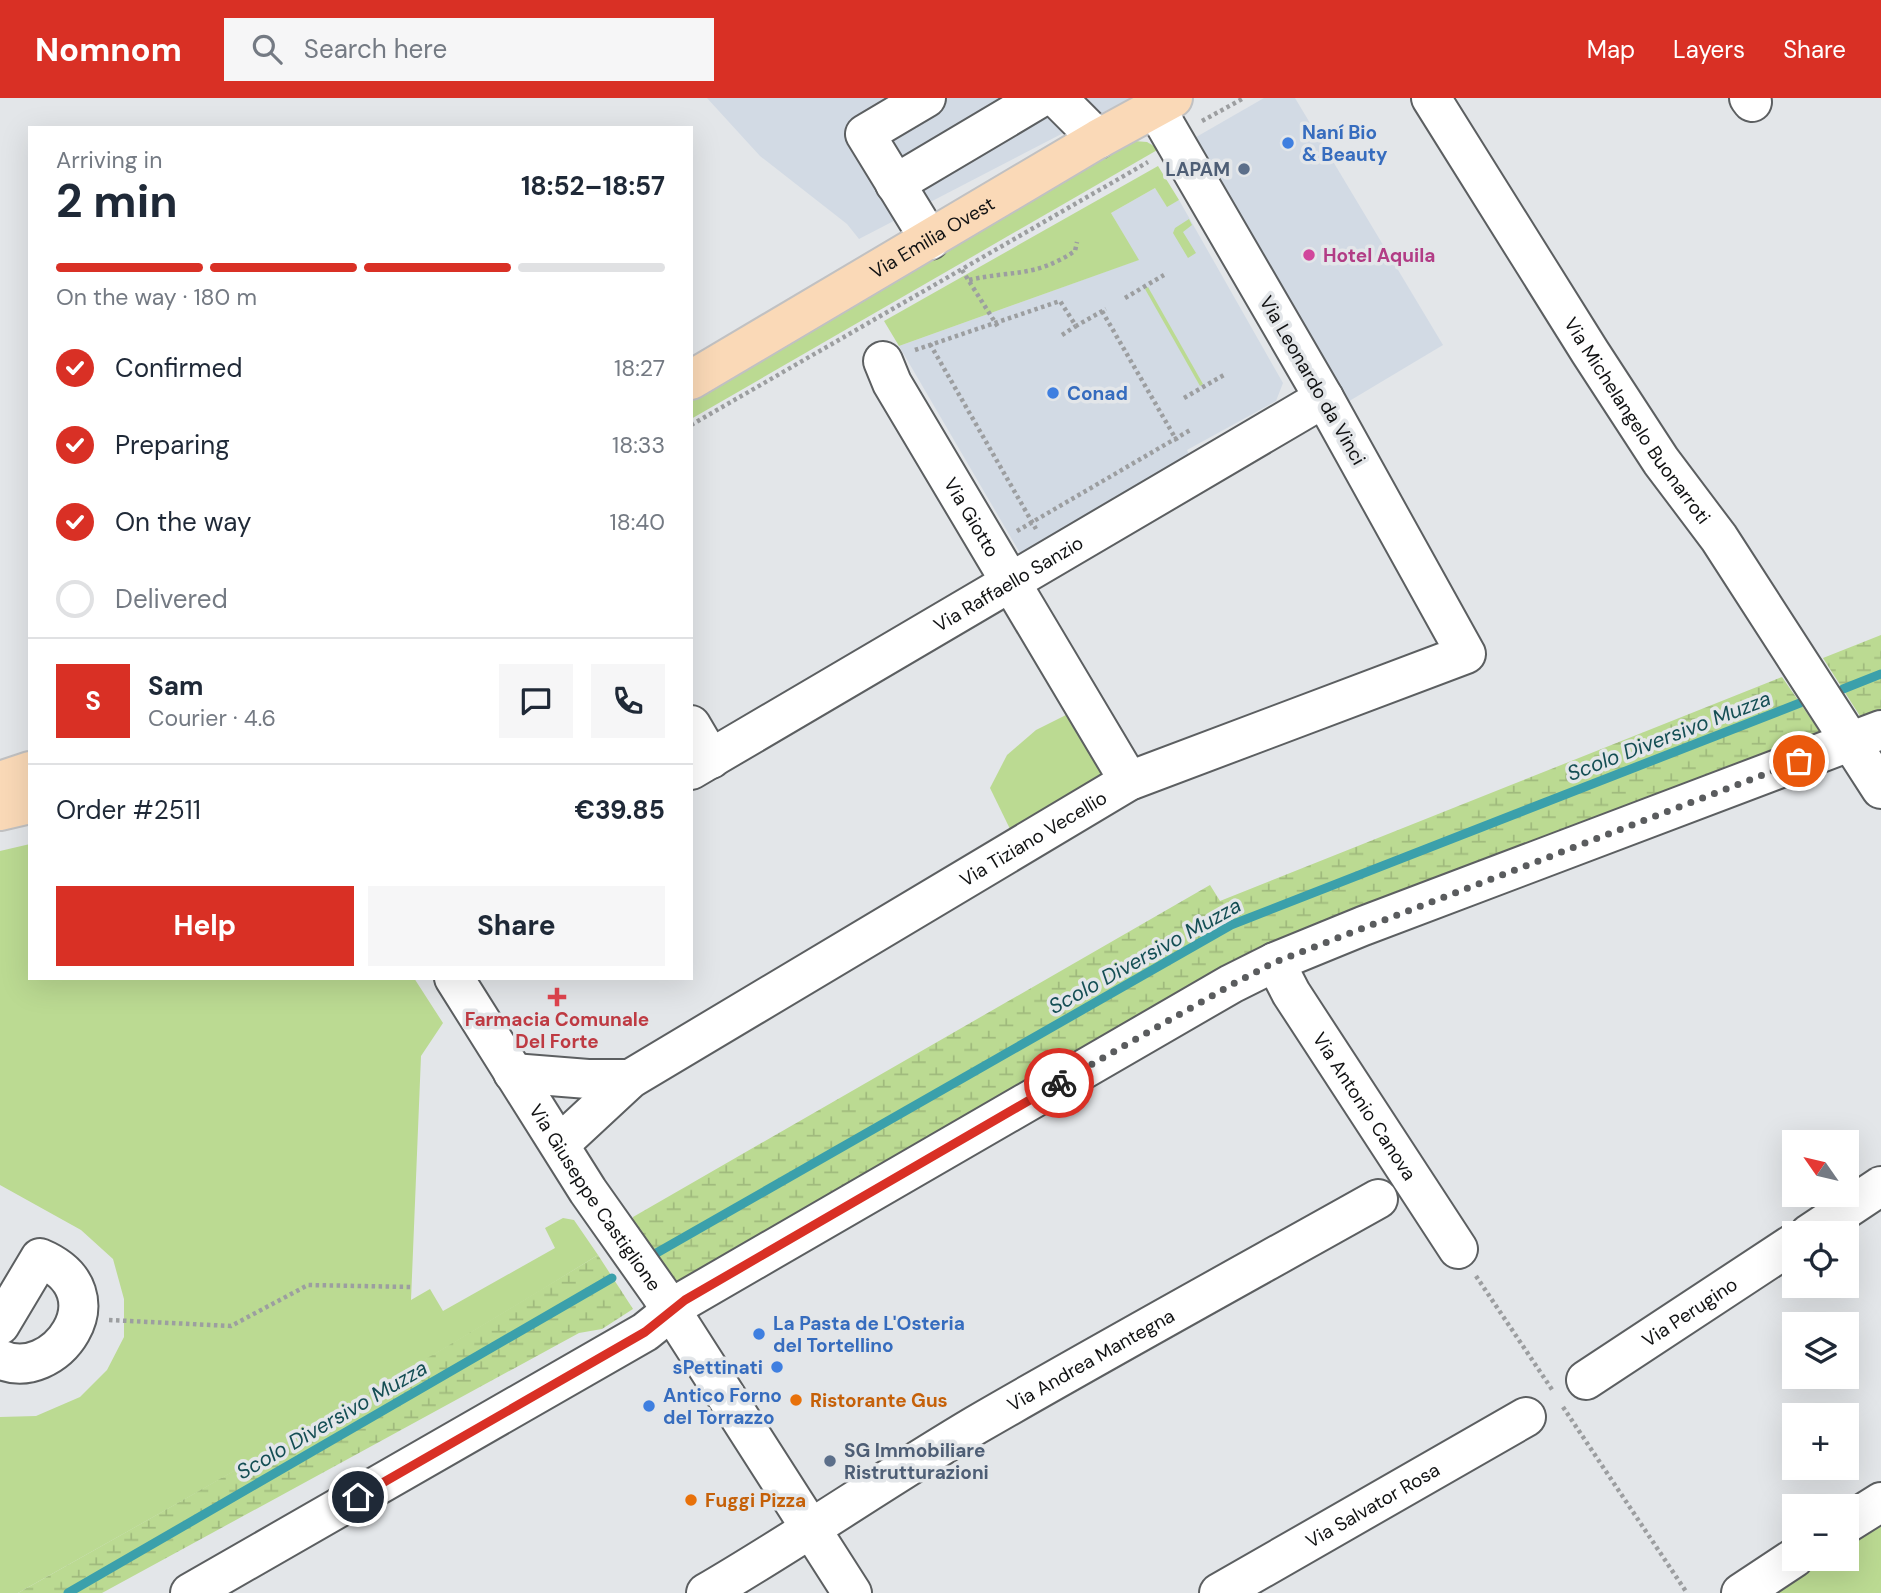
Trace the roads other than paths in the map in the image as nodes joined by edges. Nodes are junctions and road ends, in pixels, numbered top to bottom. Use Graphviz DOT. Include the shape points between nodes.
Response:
graph roads {
  1 [pos="926,98"];
  2 [pos="1040,98"];
  3 [pos="1057,98"];
  4 [pos="1431,98"];
  5 [pos="1177,109"];
  6 [pos="1098,139"];
  7 [pos="895,184"];
  8 [pos="930,240"];
  9 [pos="883,361"];
  10 [pos="693,379"];
  11 [pos="1324,398"];
  12 [pos="1011,582"];
  13 [pos="1466,654"];
  14 [pos="693,733"];
  15 [pos="1866,735"];
  16 [pos="701,764"];
  17 [pos="28,772"];
  18 [pos="0,781"];
  19 [pos="1129,781"];
  20 [pos="1881,789"];
  21 [pos="28,804"];
  22 [pos="0,811"];
  23 [pos="1275,962"];
  24 [pos="455,980"];
  25 [pos="513,1073"];
  26 [pos="588,1079"];
  27 [pos="630,1079"];
  28 [pos="536,1108"];
  29 [pos="560,1144"];
  30 [pos="1881,1186"];
  31 [pos="1378,1199"];
  32 [pos="1828,1221"];
  33 [pos="1458,1249"];
  34 [pos="1782,1252"];
  35 [pos="670,1311"];
  36 [pos="1,1354"];
  37 [pos="1586,1380"];
  38 [pos="1526,1418"];
  39 [pos="1881,1502"];
  40 [pos="1859,1516"];
  41 [pos="810,1529"];
  42 [pos="1782,1567"];
  43 [pos="190,1593"];
  44 [pos="706,1593"];
  45 [pos="852,1593"];
  46 [pos="1219,1593"];
  47 [pos="1741,1593"];
  1 -- 7 [label="street" via="865,134"];
  2 -- 7 [label="street"];
  3 -- 6 [label="street"];
  4 -- 15 [label="street, Via Michelangelo Buonarroti" via="1597,363 1661,461 1719,538 1792,654"];
  5 -- 6 [label="main road, Via Emilia Ovest"];
  5 -- 11 [label="street, Via Leonardo da Vinci"];
  6 -- 8 [label="main road, Via Emilia Ovest"];
  7 -- 8 [label="street"];
  8 -- 10 [label="main road, Via Emilia Ovest"];
  9 -- 12 [label="street, Via Giotto"];
  11 -- 12 [label="street, Via Raffaello Sanzio"];
  11 -- 13 [label="street, Via Leonardo da Vinci"];
  12 -- 16 [label="street, Via Raffaello Sanzio"];
  12 -- 19 [label="street, Via Giotto"];
  13 -- 19 [label="street, Via Tiziano Vecellio"];
  14 -- 16 [label="street"];
  15 -- 20 [label="street, Via Michelangelo Buonarroti"];
  15 -- 23 [label="street"];
  17 -- 18 [label="main road"];
  19 -- 27 [label="street, Via Tiziano Vecellio"];
  21 -- 22 [label="main road"];
  23 -- 33 [label="street, Via Antonio Canova"];
  23 -- 35 [label="street"];
  24 -- 25 [label="street, Via Giuseppe Castiglione"];
  25 -- 26 [label="street"];
  25 -- 28 [label="street, Via Giuseppe Castiglione"];
  26 -- 27 [label="street"];
  26 -- 28 [label="street"];
  27 -- 29 [label="street, Via Tiziano Vecellio"];
  28 -- 29 [label="street, Via Giuseppe Castiglione"];
  29 -- 35 [label="street, Via Giuseppe Castiglione"];
  30 -- 32 [label="street"];
  31 -- 41 [label="street, Via Andrea Mantegna" via="978,1424"];
  34 -- 37 [label="street, Via Perugino"];
  35 -- 41 [label="street, Via Giuseppe Castiglione"];
  35 -- 43 [label="street" via="645,1332"];
  36 -- 36 [label="street" via="40,1258 57,1265 73,1282 80,1309 71,1334 51,1353 34,1361 9,1363"];
  38 -- 46 [label="street, Via Salvator Rosa"];
  39 -- 40 [label="street"];
  41 -- 44 [label="street, Via Andrea Mantegna"];
  41 -- 45 [label="street, Via Giuseppe Castiglione"];
  42 -- 47 [label="street"];
}
